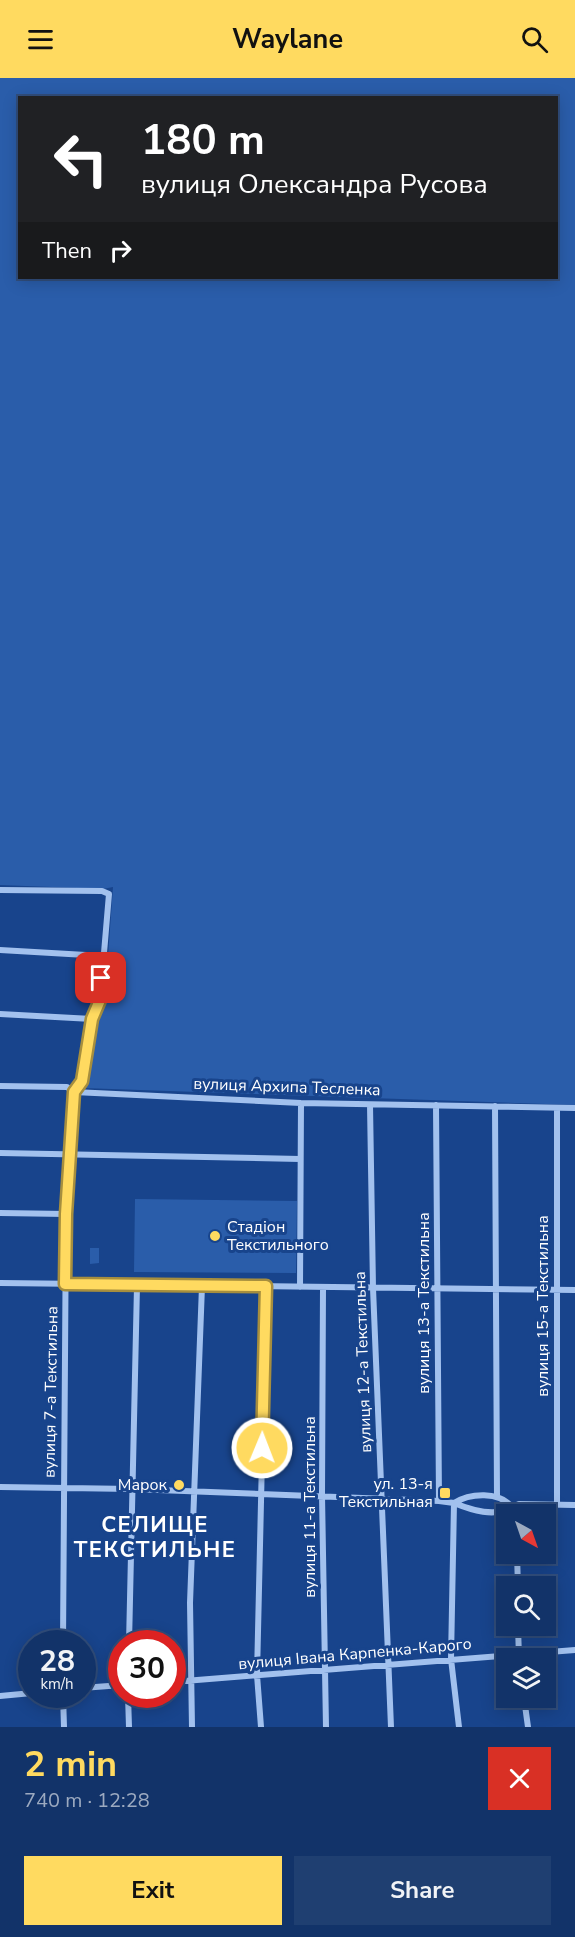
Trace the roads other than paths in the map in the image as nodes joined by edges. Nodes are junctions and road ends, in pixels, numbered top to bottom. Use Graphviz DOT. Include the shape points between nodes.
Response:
graph roads {
  1 [pos="0,890"];
  2 [pos="0,950"];
  3 [pos="103,956"];
  4 [pos="0,1014"];
  5 [pos="92,1019"];
  6 [pos="0,1086"];
  7 [pos="74,1092"];
  8 [pos="301,1103"];
  9 [pos="370,1104"];
  10 [pos="436,1106"];
  11 [pos="495,1106"];
  12 [pos="557,1108"];
  13 [pos="575,1108"];
  14 [pos="0,1154"];
  15 [pos="70,1156"];
  16 [pos="300,1159"];
  17 [pos="0,1213"];
  18 [pos="66,1214"];
  19 [pos="0,1283"];
  20 [pos="65,1284"];
  21 [pos="137,1286"];
  22 [pos="202,1286"];
  23 [pos="266,1286"];
  24 [pos="300,1287"];
  25 [pos="323,1287"];
  26 [pos="373,1288"];
  27 [pos="438,1288"];
  28 [pos="496,1289"];
  29 [pos="556,1290"];
  30 [pos="575,1290"];
  31 [pos="0,1487"];
  32 [pos="63,1488"];
  33 [pos="132,1489"];
  34 [pos="195,1492"];
  35 [pos="261,1494"];
  36 [pos="322,1496"];
  37 [pos="497,1497"];
  38 [pos="381,1498"];
  39 [pos="439,1501"];
  40 [pos="454,1503"];
  41 [pos="508,1504"];
  42 [pos="556,1504"];
  43 [pos="575,1505"];
  44 [pos="496,1512"];
  45 [pos="63,1630"];
  46 [pos="129,1630"];
  47 [pos="575,1650"];
  48 [pos="556,1652"];
  49 [pos="496,1658"];
  50 [pos="451,1659"];
  51 [pos="388,1665"];
  52 [pos="324,1670"];
  53 [pos="257,1675"];
  54 [pos="186,1681"];
  55 [pos="190,1681"];
  56 [pos="18,1694"];
  57 [pos="0,1696"];
  58 [pos="63,1708"];
  59 [pos="128,1708"];
  60 [pos="525,1708"];
  61 [pos="64,1727"];
  62 [pos="129,1727"];
  63 [pos="192,1727"];
  64 [pos="261,1727"];
  65 [pos="326,1727"];
  66 [pos="391,1727"];
  67 [pos="459,1727"];
  68 [pos="528,1727"];
  1 -- 3 [label="street, вулиця 7-а Текстильна" via="109,894"];
  2 -- 3 [label="street"];
  3 -- 5 [label="street, вулиця 7-а Текстильна" via="100,1000"];
  4 -- 5 [label="street"];
  5 -- 7 [label="street, вулиця 7-а Текстильна" via="82,1081"];
  6 -- 7 [label="street, вулиця Архипа Тесленка" via="67,1087"];
  7 -- 8 [label="street, вулиця Архипа Тесленка"];
  7 -- 15 [label="street, вулиця 7-а Текстильна"];
  8 -- 9 [label="street, вулиця Архипа Тесленка"];
  8 -- 16 [label="street"];
  9 -- 10 [label="street, вулиця Архипа Тесленка"];
  9 -- 26 [label="street, вулиця 12-а Текстильна"];
  10 -- 11 [label="street, вулиця Архипа Тесленка"];
  10 -- 27 [label="street, вулиця 13-а Текстильна"];
  11 -- 12 [label="street, вулиця Архипа Тесленка"];
  11 -- 28 [label="street"];
  12 -- 13 [label="street, вулиця Архипа Тесленка"];
  12 -- 29 [label="street, вулиця 15-а Текстильна"];
  14 -- 15 [label="street"];
  15 -- 16 [label="street"];
  15 -- 18 [label="street, вулиця 7-а Текстильна"];
  16 -- 24 [label="street"];
  17 -- 18 [label="street"];
  18 -- 20 [label="street, вулиця 7-а Текстильна"];
  19 -- 20 [label="street"];
  20 -- 21 [label="street"];
  20 -- 32 [label="street, вулиця 7-а Текстильна"];
  21 -- 22 [label="street"];
  21 -- 33 [label="street"];
  22 -- 23 [label="street"];
  22 -- 34 [label="street"];
  23 -- 24 [label="street"];
  23 -- 35 [label="street"];
  24 -- 25 [label="street"];
  25 -- 26 [label="street"];
  25 -- 36 [label="street, вулиця 11-а Текстильна"];
  26 -- 27 [label="street"];
  26 -- 38 [label="street, вулиця 12-а Текстильна"];
  27 -- 28 [label="street"];
  27 -- 39 [label="street, вулиця 13-а Текстильна"];
  28 -- 29 [label="street"];
  28 -- 37 [label="street"];
  29 -- 30 [label="street"];
  29 -- 42 [label="street, вулиця 15-а Текстильна"];
  31 -- 32 [label="street"];
  32 -- 33 [label="street"];
  32 -- 45 [label="street, вулиця 7-а Текстильна"];
  33 -- 34 [label="street"];
  33 -- 46 [label="street"];
  34 -- 35 [label="street"];
  34 -- 55 [label="street"];
  35 -- 36 [label="street"];
  35 -- 53 [label="street"];
  36 -- 38 [label="street"];
  36 -- 52 [label="street, вулиця 11-а Текстильна"];
  37 -- 40 [label="street" via="464,1497"];
  37 -- 41 [label="street"];
  38 -- 39 [label="street"];
  38 -- 51 [label="street, вулиця 12-а Текстильна"];
  39 -- 40 [label="street"];
  40 -- 44 [label="street" via="474,1511"];
  40 -- 50 [label="street"];
  42 -- 43 [label="street"];
  47 -- 48 [label="street, вулиця Івана Карпенка-Карого"];
  49 -- 50 [label="street, вулиця Івана Карпенка-Карого"];
  50 -- 51 [label="street, вулиця Івана Карпенка-Карого"];
  50 -- 67 [label="street"];
  51 -- 52 [label="street, вулиця Івана Карпенка-Карого"];
  51 -- 66 [label="street, вулиця 12-а Текстильна"];
  52 -- 53 [label="street, вулиця Івана Карпенка-Карого"];
  52 -- 65 [label="street, вулиця 11-а Текстильна"];
  53 -- 55 [label="street, вулиця Івана Карпенка-Карого"];
  53 -- 64 [label="street"];
  54 -- 55 [label="street, вулиця Івана Карпенка-Карого"];
  55 -- 63 [label="street"];
  56 -- 57 [label="street"];
  58 -- 61 [label="street"];
  59 -- 62 [label="street"];
  60 -- 68 [label="street"];
}
